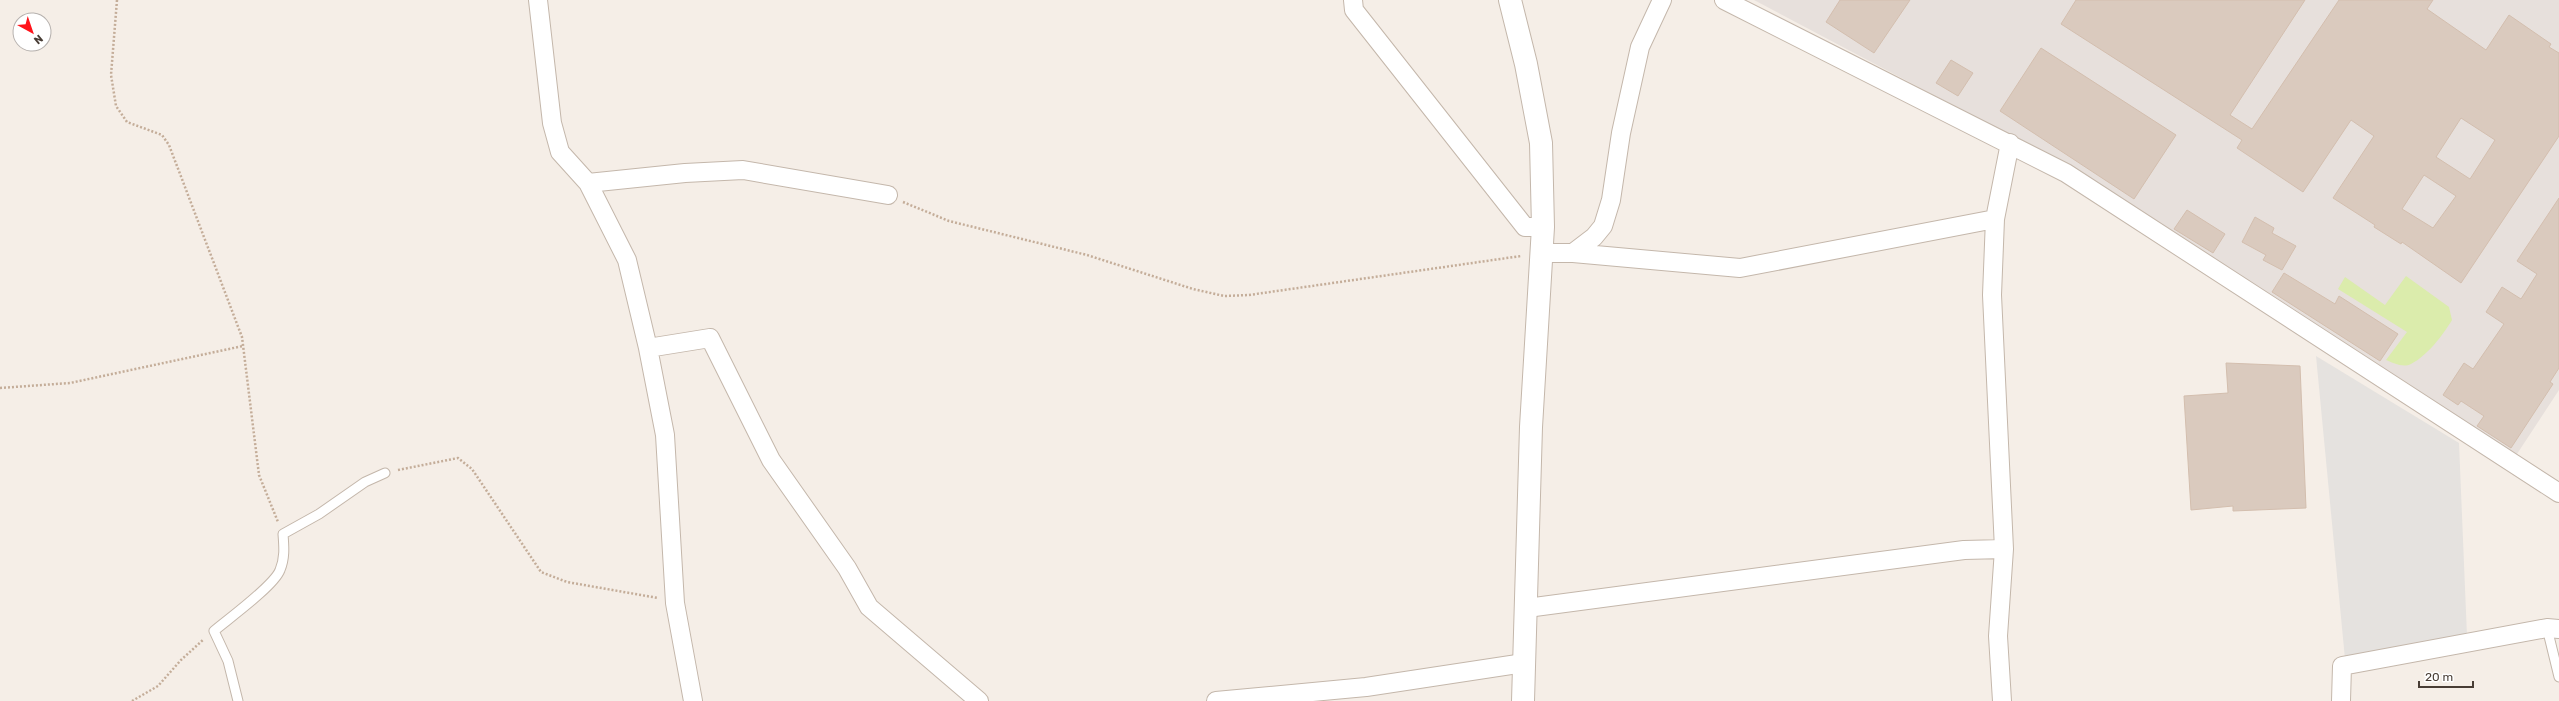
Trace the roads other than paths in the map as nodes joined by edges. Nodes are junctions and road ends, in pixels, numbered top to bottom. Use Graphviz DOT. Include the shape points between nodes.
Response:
graph roads {
  1 [pos="541,0"];
  2 [pos="1353,0"];
  3 [pos="1510,0"];
  4 [pos="1662,0"];
  5 [pos="1724,0"];
  6 [pos="2010,143"];
  7 [pos="588,183"];
  8 [pos="888,195"];
  9 [pos="1995,219"];
  10 [pos="1543,227"];
  11 [pos="1573,253"];
  12 [pos="1541,254"];
  13 [pos="648,348"];
  14 [pos="386,473"];
  15 [pos="2559,493"];
  16 [pos="2004,549"];
  17 [pos="1527,608"];
  18 [pos="2553,629"];
  19 [pos="1524,663"];
  20 [pos="2559,677"];
  21 [pos="238,701"];
  22 [pos="693,701"];
  23 [pos="979,701"];
  24 [pos="1216,701"];
  25 [pos="1524,701"];
  26 [pos="2002,701"];
  27 [pos="2341,701"];
  1 -- 7 [label="street" via="552,123 560,152"];
  2 -- 10 [label="street" via="1354,10 1525,227"];
  3 -- 10 [label="street" via="1526,64 1541,143"];
  4 -- 11 [label="street" via="1640,47 1611,200 1603,226 1594,237"];
  5 -- 6 [label="street"];
  6 -- 9 [label="street"];
  6 -- 15 [label="street" via="2066,173"];
  7 -- 8 [label="street" via="743,170"];
  7 -- 13 [label="street" via="627,260"];
  9 -- 11 [label="street" via="1740,268"];
  9 -- 16 [label="street" via="1992,295"];
  10 -- 12 [label="street"];
  11 -- 12 [label="street"];
  12 -- 17 [label="street" via="1531,427"];
  13 -- 22 [label="street" via="665,435 675,603"];
  13 -- 23 [label="street" via="710,338 770,460 847,568 869,607"];
  14 -- 21 [label="lane" via="365,482 319,514 283,534 284,554 279,572 267,586 214,631 228,661"];
  16 -- 17 [label="street" via="1964,550"];
  16 -- 26 [label="street" via="1998,636"];
  17 -- 19 [label="street"];
  18 -- 20 [label="lane"];
  18 -- 27 [label="street" via="2342,666"];
  19 -- 24 [label="street" via="1366,687"];
  19 -- 25 [label="street"];
}
